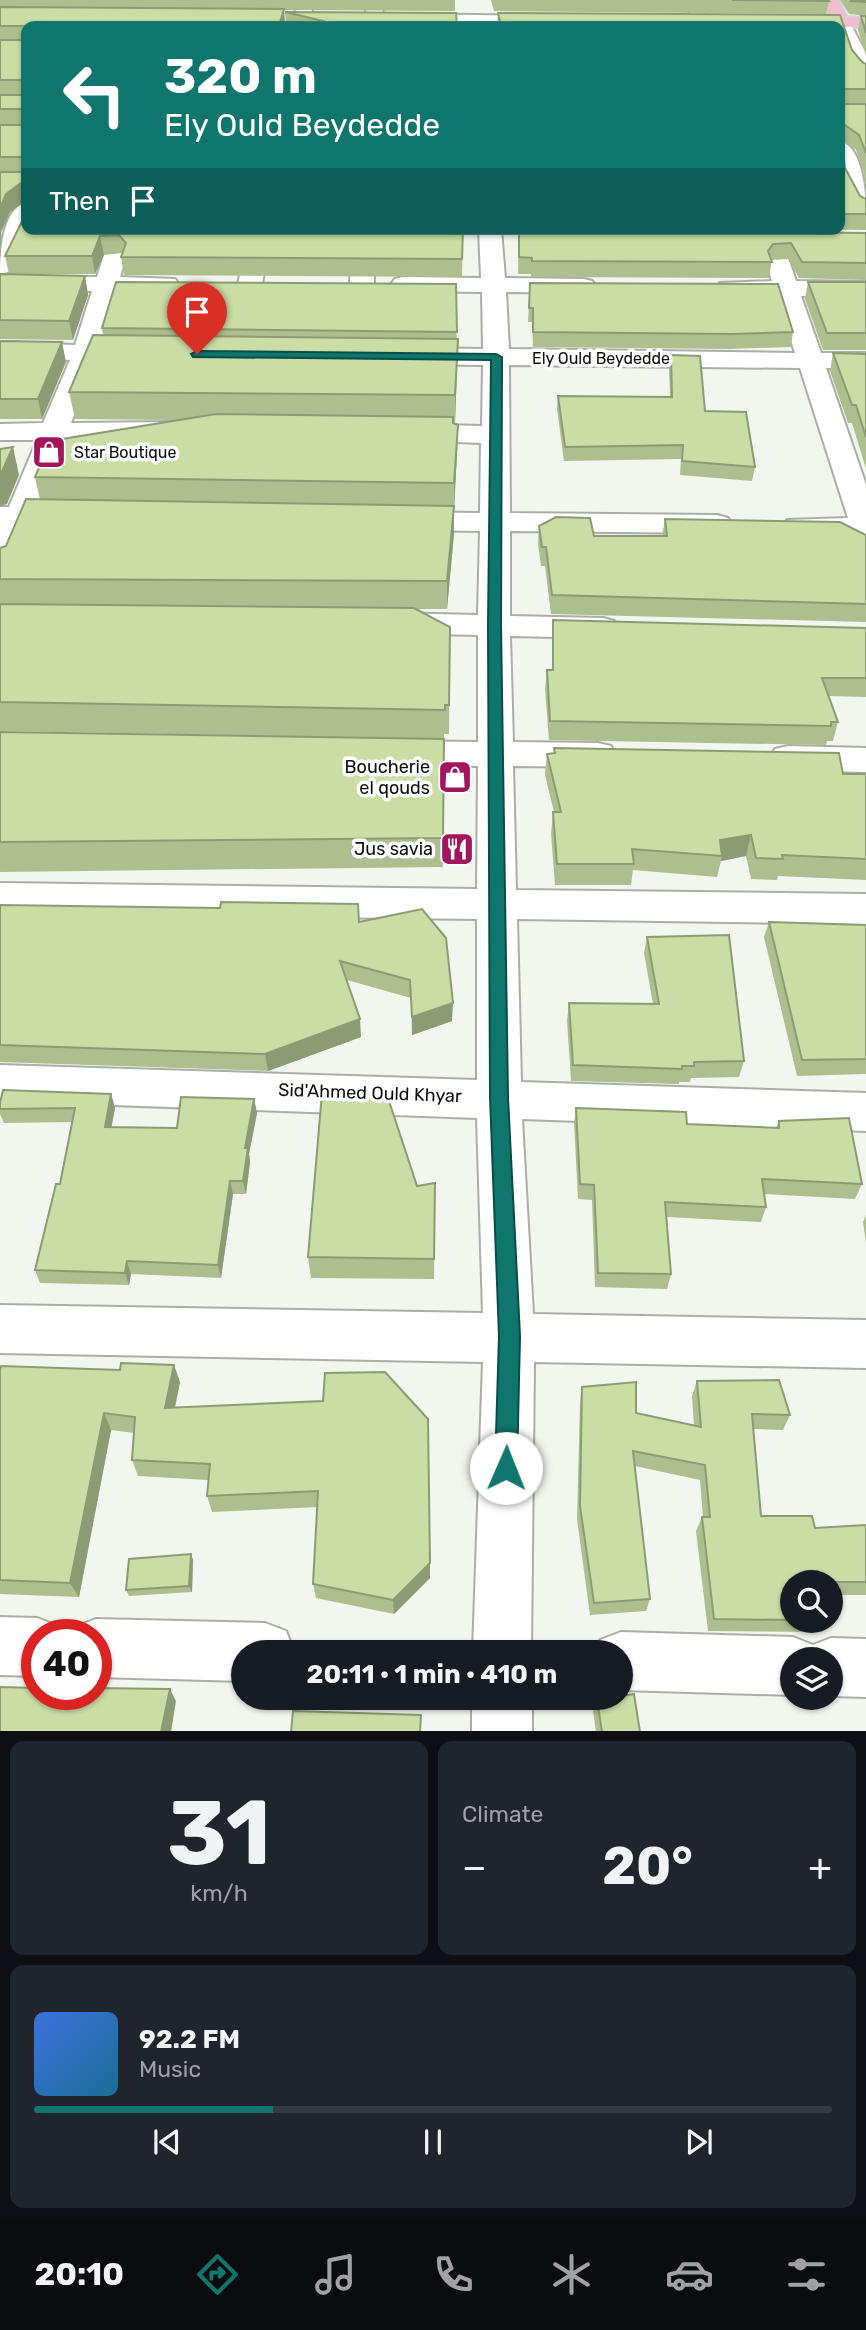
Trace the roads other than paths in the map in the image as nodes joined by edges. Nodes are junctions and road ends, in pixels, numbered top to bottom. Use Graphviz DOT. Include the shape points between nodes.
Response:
graph roads {
  1 [pos="306,0"];
  2 [pos="375,0"];
  3 [pos="493,0"];
  4 [pos="695,0"];
  5 [pos="830,0"];
  6 [pos="326,19"];
  7 [pos="297,21"];
  8 [pos="370,21"];
  9 [pos="492,21"];
  10 [pos="699,21"];
  11 [pos="840,21"];
  12 [pos="845,22"];
  13 [pos="866,23"];
  14 [pos="845,33"];
  15 [pos="858,67"];
  16 [pos="845,141"];
  17 [pos="866,142"];
  18 [pos="845,160"];
  19 [pos="858,195"];
  20 [pos="17,223"];
  21 [pos="122,235"];
  22 [pos="259,235"];
  23 [pos="370,235"];
  24 [pos="490,235"];
  25 [pos="510,235"];
  26 [pos="516,236"];
  27 [pos="768,236"];
  28 [pos="0,267"];
  29 [pos="601,280"];
  30 [pos="0,284"];
  31 [pos="107,284"];
  32 [pos="185,284"];
  33 [pos="224,284"];
  34 [pos="250,284"];
  35 [pos="278,284"];
  36 [pos="334,284"];
  37 [pos="362,284"];
  38 [pos="493,285"];
  39 [pos="707,287"];
  40 [pos="788,288"];
  41 [pos="866,289"];
  42 [pos="0,350"];
  43 [pos="85,353"];
  44 [pos="169,354"];
  45 [pos="375,356"];
  46 [pos="496,357"];
  47 [pos="809,360"];
  48 [pos="866,361"];
  49 [pos="55,430"];
  50 [pos="193,430"];
  51 [pos="0,432"];
  52 [pos="380,432"];
  53 [pos="497,435"];
  54 [pos="835,440"];
  55 [pos="866,440"];
  56 [pos="10,517"];
  57 [pos="100,518"];
  58 [pos="372,521"];
  59 [pos="496,521"];
  60 [pos="866,528"];
  61 [pos="0,567"];
  62 [pos="357,623"];
  63 [pos="494,625"];
  64 [pos="632,628"];
  65 [pos="360,752"];
  66 [pos="496,754"];
  67 [pos="633,755"];
  68 [pos="756,758"];
  69 [pos="866,760"];
  70 [pos="0,898"];
  71 [pos="498,905"];
  72 [pos="866,909"];
  73 [pos="0,1083"];
  74 [pos="499,1097"];
  75 [pos="866,1112"];
  76 [pos="0,1329"];
  77 [pos="509,1336"];
  78 [pos="866,1344"];
  79 [pos="502,1640"];
  80 [pos="0,1646"];
  81 [pos="21,1647"];
  82 [pos="112,1648"];
  83 [pos="231,1651"];
  84 [pos="633,1661"];
  85 [pos="780,1666"];
  86 [pos="843,1667"];
  87 [pos="866,1668"];
  88 [pos="502,1710"];
  89 [pos="502,1731"];
  1 -- 7 [label="street"];
  2 -- 8 [label="street"];
  3 -- 9 [label="street"];
  4 -- 10 [label="street"];
  5 -- 11 [label="main road"];
  6 -- 7 [label="street"];
  12 -- 13 [label="main road"];
  14 -- 15 [label="street"];
  16 -- 17 [label="street"];
  18 -- 19 [label="street"];
  20 -- 28 [label="street"];
  21 -- 31 [label="street"];
  22 -- 34 [label="street"];
  23 -- 37 [label="street"];
  24 -- 38 [label="street"];
  25 -- 26 [label="street"];
  27 -- 40 [label="street"];
  29 -- 38 [label="street"];
  30 -- 31 [label="street"];
  31 -- 32 [label="street"];
  31 -- 43 [label="street"];
  33 -- 34 [label="street"];
  34 -- 35 [label="street"];
  36 -- 37 [label="street"];
  37 -- 38 [label="street"];
  38 -- 46 [label="street"];
  39 -- 40 [label="street"];
  40 -- 41 [label="street"];
  40 -- 47 [label="street"];
  42 -- 43 [label="street"];
  43 -- 44 [label="street"];
  43 -- 49 [label="street"];
  45 -- 46 [label="street, Ely Ould Beydedde"];
  46 -- 47 [label="street, Ely Ould Beydedde"];
  46 -- 53 [label="street"];
  47 -- 48 [label="street, Ely Ould Beydedde"];
  47 -- 54 [label="street"];
  49 -- 50 [label="street"];
  49 -- 51 [label="street"];
  49 -- 56 [label="street"];
  52 -- 53 [label="street"];
  53 -- 59 [label="street"];
  54 -- 55 [label="street"];
  54 -- 60 [label="street"];
  56 -- 57 [label="street"];
  56 -- 61 [label="street"];
  58 -- 59 [label="street"];
  59 -- 60 [label="street"];
  59 -- 63 [label="street"];
  62 -- 63 [label="street"];
  63 -- 64 [label="street"];
  63 -- 66 [label="street"];
  65 -- 66 [label="street"];
  66 -- 67 [label="street"];
  66 -- 71 [label="street"];
  68 -- 69 [label="street"];
  70 -- 71 [label="street"];
  71 -- 72 [label="street"];
  71 -- 74 [label="street"];
  73 -- 74 [label="street, Sid'Ahmed Ould Khyar"];
  74 -- 75 [label="street, Sid'Ahmed Ould Khyar"];
  74 -- 77 [label="street"];
  76 -- 77 [label="street"];
  77 -- 78 [label="street"];
  77 -- 79 [label="street"];
  80 -- 81 [label="street"];
  82 -- 83 [label="street"];
  84 -- 85 [label="street"];
  86 -- 87 [label="street"];
  88 -- 89 [label="street"];
}
